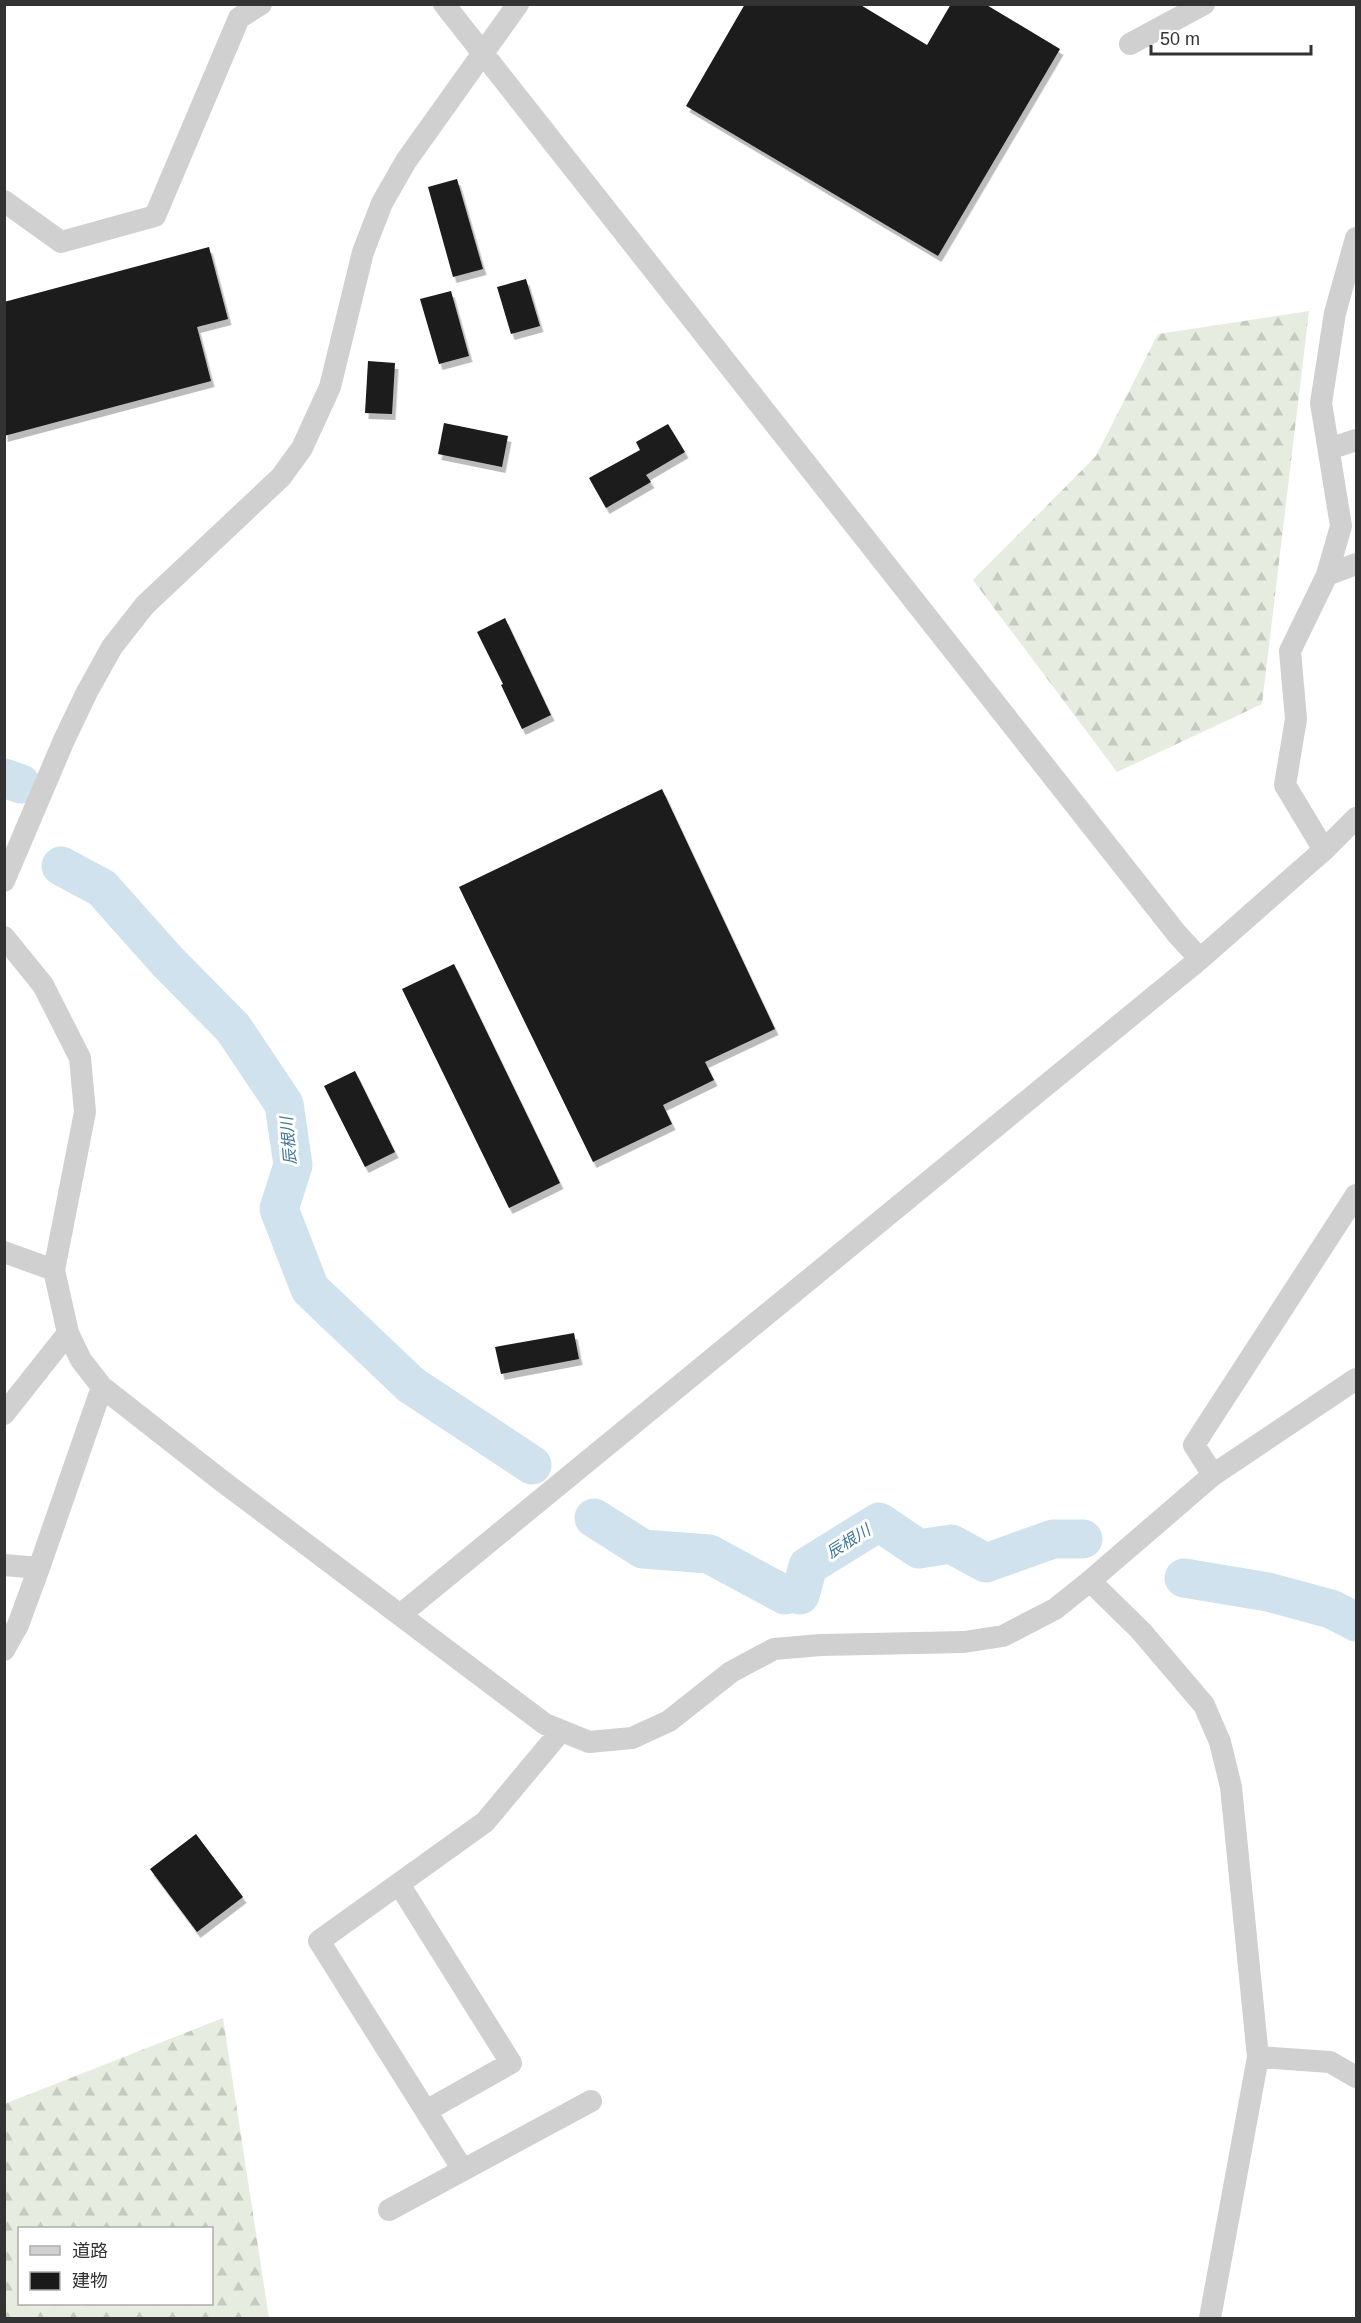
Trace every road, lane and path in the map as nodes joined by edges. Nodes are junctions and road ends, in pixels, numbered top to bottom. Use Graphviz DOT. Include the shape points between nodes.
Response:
graph roads {
  1 [pos="261,4"];
  2 [pos="444,4"];
  3 [pos="518,4"];
  4 [pos="1204,4"];
  5 [pos="1130,44"];
  6 [pos="483,54"];
  7 [pos="4,201"];
  8 [pos="1356,238"];
  9 [pos="1356,440"];
  10 [pos="1329,449"];
  11 [pos="1356,564"];
  12 [pos="1327,575"];
  13 [pos="1356,818"];
  14 [pos="1324,850"];
  15 [pos="4,881"];
  16 [pos="4,937"];
  17 [pos="1200,960"];
  18 [pos="1356,1195"];
  19 [pos="4,1252"];
  20 [pos="54,1270"];
  21 [pos="68,1333"];
  22 [pos="1356,1379"];
  23 [pos="102,1387"];
  24 [pos="4,1414"];
  25 [pos="1213,1474"];
  26 [pos="4,1565"];
  27 [pos="39,1568"];
  28 [pos="1090,1581"];
  29 [pos="400,1615"];
  30 [pos="4,1650"];
  31 [pos="561,1731"];
  32 [pos="399,1884"];
  33 [pos="1258,2057"];
  34 [pos="1356,2077"];
  35 [pos="591,2101"];
  36 [pos="426,2111"];
  37 [pos="463,2170"];
  38 [pos="389,2210"];
  39 [pos="1210,2319"];
  1 -- 7 [label="street" via="239,18 155,216 61,242"];
  2 -- 6 [label="street"];
  3 -- 6 [label="street"];
  4 -- 5 [label="street"];
  6 -- 15 [label="street" via="406,161 382,203 363,252 330,387 302,448 281,477 146,605 112,647 64,740"];
  6 -- 17 [label="street"];
  8 -- 10 [label="street" via="1335,314 1321,403"];
  9 -- 10 [label="street"];
  10 -- 12 [label="street" via="1341,525"];
  11 -- 12 [label="street"];
  12 -- 14 [label="street" via="1290,651 1296,719 1286,784"];
  13 -- 14 [label="street"];
  14 -- 17 [label="street"];
  16 -- 20 [label="street" via="43,985 80,1058 85,1113"];
  17 -- 29 [label="street"];
  18 -- 25 [label="street" via="1194,1445"];
  19 -- 20 [label="street"];
  20 -- 21 [label="street"];
  21 -- 23 [label="street" via="81,1360"];
  21 -- 24 [label="street"];
  22 -- 25 [label="street"];
  23 -- 27 [label="street"];
  23 -- 29 [label="street"];
  25 -- 28 [label="street"];
  26 -- 27 [label="street"];
  27 -- 30 [label="street" via="18,1625"];
  28 -- 31 [label="street" via="1055,1609 1003,1636 964,1642 774,1649 731,1672 669,1721 632,1738 589,1742"];
  28 -- 33 [label="street" via="1141,1631 1204,1705 1220,1742 1231,1787"];
  29 -- 31 [label="street" via="545,1724"];
  31 -- 32 [label="street" via="485,1822"];
  32 -- 36 [label="street" via="319,1941"];
  32 -- 36 [label="street" via="511,2063"];
  33 -- 34 [label="street" via="1330,2062"];
  33 -- 39 [label="street"];
  35 -- 37 [label="street"];
  36 -- 37 [label="street"];
  37 -- 38 [label="street"];
}
